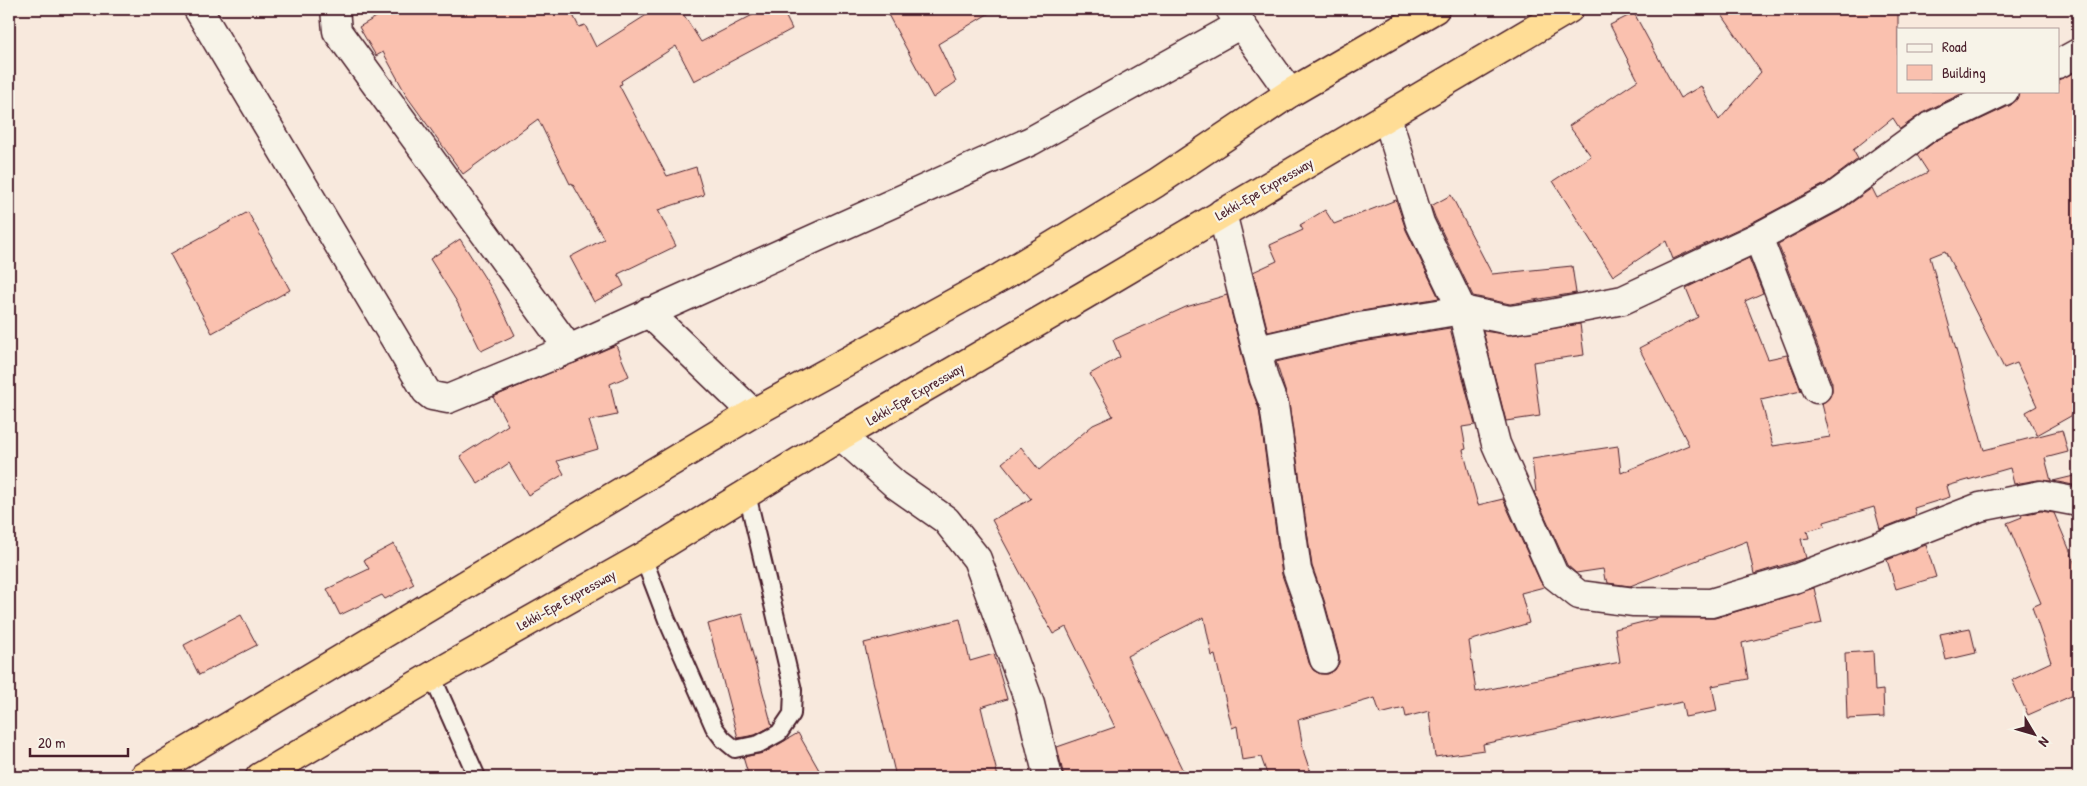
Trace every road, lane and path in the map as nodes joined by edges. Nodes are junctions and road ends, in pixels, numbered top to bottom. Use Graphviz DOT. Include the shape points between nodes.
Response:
graph roads {
  1 [pos="198,9"];
  2 [pos="335,9"];
  3 [pos="1435,9"];
  4 [pos="1569,9"];
  5 [pos="1236,16"];
  6 [pos="2078,53"];
  7 [pos="2060,63"];
  8 [pos="2002,92"];
  9 [pos="1290,93"];
  10 [pos="1387,117"];
  11 [pos="1222,213"];
  12 [pos="1758,237"];
  13 [pos="1462,310"];
  14 [pos="648,312"];
  15 [pos="569,349"];
  16 [pos="1258,350"];
  17 [pos="1817,389"];
  18 [pos="753,413"];
  19 [pos="841,436"];
  20 [pos="747,494"];
  21 [pos="2078,502"];
  22 [pos="644,557"];
  23 [pos="1324,659"];
  24 [pos="432,676"];
  25 [pos="144,777"];
  26 [pos="260,777"];
  27 [pos="477,777"];
  28 [pos="1048,777"];
  1 -- 15 [label="street" via="426,391 432,396 448,399"];
  2 -- 15 [label="street" via="337,31"];
  3 -- 9 [label="highway"];
  4 -- 10 [label="highway, Lekki-Epe Expressway"];
  5 -- 9 [label="street"];
  5 -- 14 [label="street" via="1031,141"];
  6 -- 7 [label="street"];
  8 -- 12 [label="street" via="1929,127 1833,197"];
  9 -- 18 [label="highway" via="1156,183 1001,277"];
  10 -- 11 [label="highway, Lekki-Epe Expressway"];
  10 -- 13 [label="street" via="1420,223"];
  11 -- 16 [label="street"];
  11 -- 19 [label="highway, Lekki-Epe Expressway"];
  12 -- 13 [label="street" via="1624,300 1509,320"];
  12 -- 17 [label="street"];
  13 -- 16 [label="street" via="1353,328"];
  13 -- 21 [label="street" via="1496,444 1554,575 1578,595 1634,602 1711,603 1798,578 1980,507 2040,495"];
  14 -- 15 [label="street"];
  14 -- 18 [label="street"];
  16 -- 23 [label="street" via="1274,405 1297,570"];
  18 -- 25 [label="highway"];
  19 -- 20 [label="highway, Lekki-Epe Expressway"];
  19 -- 28 [label="street" via="896,485 946,520 976,559 1030,704"];
  20 -- 22 [label="highway, Lekki-Epe Expressway"];
  20 -- 22 [label="lane" via="793,690 792,714 779,733 759,744 735,749 714,728 667,620"];
  22 -- 24 [label="highway, Lekki-Epe Expressway"];
  24 -- 26 [label="highway, Lekki-Epe Expressway"];
  24 -- 27 [label="lane"];
}
